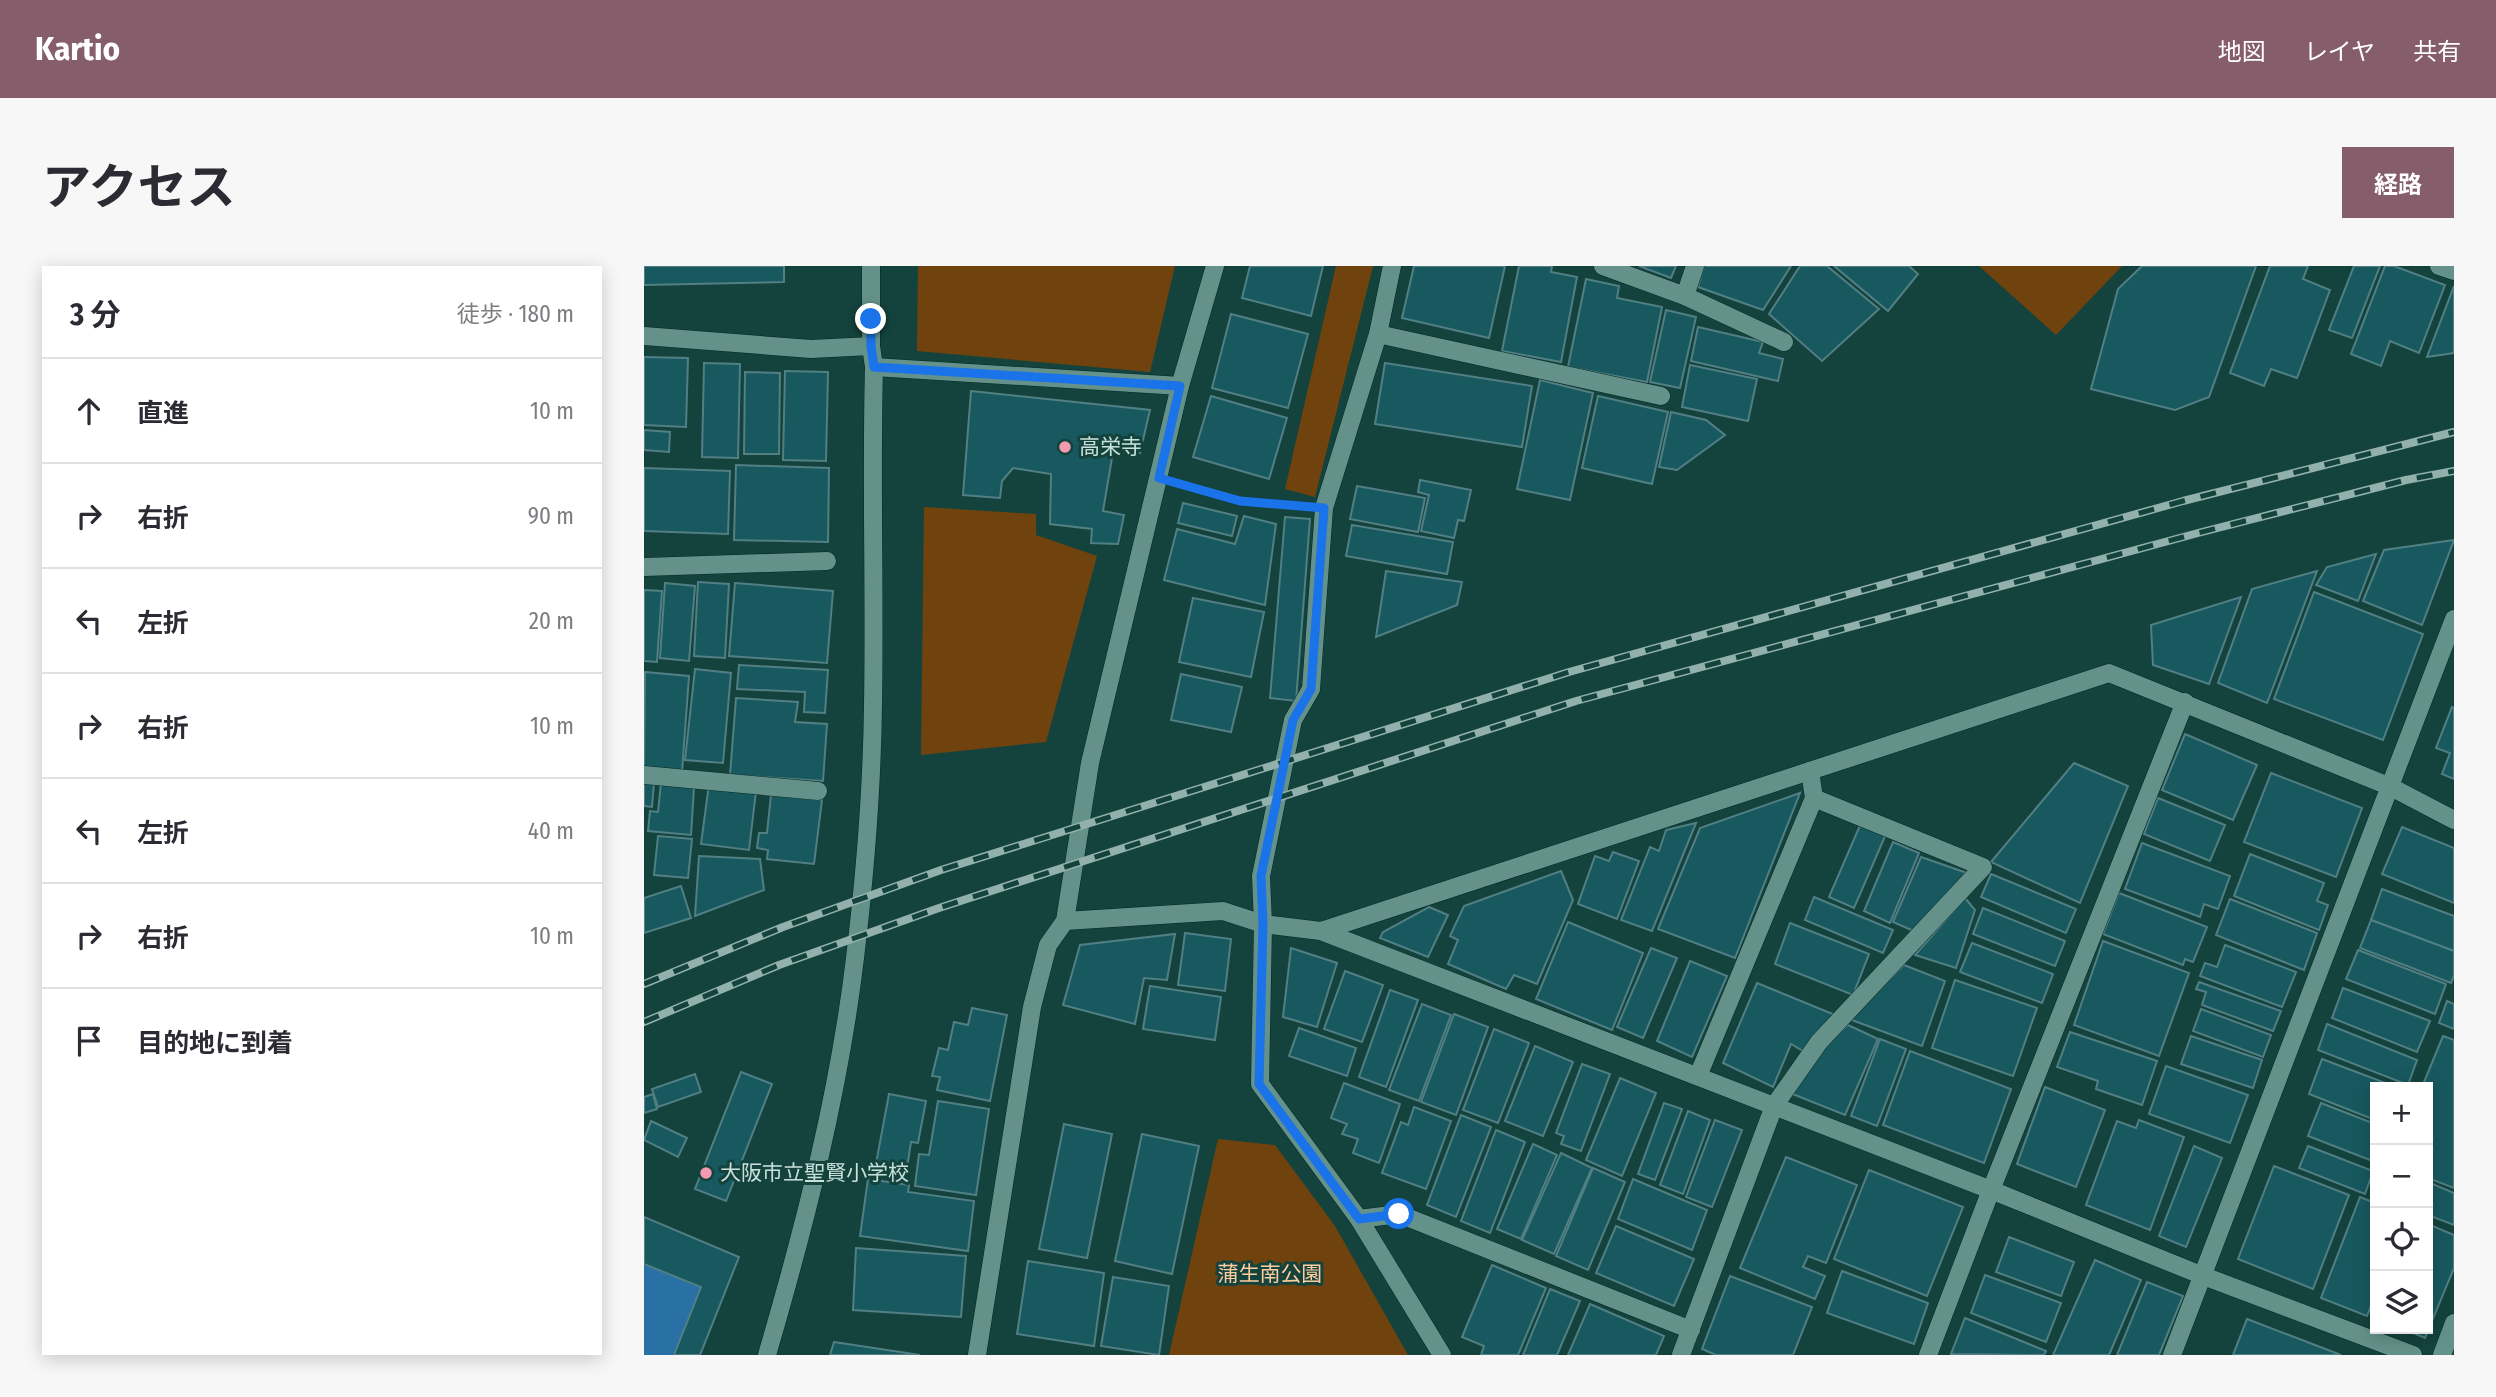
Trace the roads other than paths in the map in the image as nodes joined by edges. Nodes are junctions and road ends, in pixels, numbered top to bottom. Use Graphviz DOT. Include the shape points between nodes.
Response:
graph roads {
  1 [pos="872,266"];
  2 [pos="1215,266"];
  3 [pos="1392,266"];
  4 [pos="1603,266"];
  5 [pos="1695,266"];
  6 [pos="2439,266"];
  7 [pos="2454,271"];
  8 [pos="1685,296"];
  9 [pos="1378,334"];
  10 [pos="644,336"];
  11 [pos="1784,342"];
  12 [pos="871,346"];
  13 [pos="874,367"];
  14 [pos="1180,386"];
  15 [pos="1661,396"];
  16 [pos="827,561"];
  17 [pos="644,567"];
  18 [pos="2454,619"];
  19 [pos="2185,702"];
  20 [pos="1810,771"];
  21 [pos="644,775"];
  22 [pos="2391,787"];
  23 [pos="818,791"];
  24 [pos="1814,798"];
  25 [pos="2454,820"];
  26 [pos="1065,921"];
  27 [pos="1263,924"];
  28 [pos="1321,931"];
  29 [pos="1698,1076"];
  30 [pos="1774,1106"];
  31 [pos="1991,1190"];
  32 [pos="1359,1219"];
  33 [pos="2201,1275"];
  34 [pos="2454,1322"];
  35 [pos="1690,1330"];
  36 [pos="767,1355"];
  37 [pos="977,1355"];
  38 [pos="1442,1355"];
  39 [pos="1681,1355"];
  40 [pos="1928,1355"];
  41 [pos="2172,1355"];
  42 [pos="2413,1355"];
  43 [pos="2442,1355"];
  1 -- 12 [label="street"];
  2 -- 14 [label="street"];
  3 -- 9 [label="street"];
  4 -- 8 [label="street"];
  5 -- 8 [label="street"];
  6 -- 7 [label="street"];
  8 -- 11 [label="street"];
  9 -- 15 [label="street"];
  9 -- 27 [label="street" via="1324,508 1311,689 1293,720 1263,863"];
  10 -- 12 [label="street" via="811,349"];
  12 -- 13 [label="street"];
  13 -- 14 [label="street"];
  13 -- 36 [label="street" via="873,708 855,959 809,1208"];
  14 -- 26 [label="street" via="1090,764"];
  16 -- 17 [label="street"];
  18 -- 22 [label="street"];
  19 -- 20 [label="street" via="2109,673"];
  19 -- 22 [label="street"];
  19 -- 31 [label="street"];
  20 -- 24 [label="street"];
  20 -- 28 [label="street"];
  21 -- 23 [label="street"];
  22 -- 25 [label="street"];
  22 -- 33 [label="street"];
  24 -- 29 [label="street"];
  24 -- 30 [label="street" via="1983,867 1819,1042"];
  26 -- 27 [label="street" via="1223,911"];
  26 -- 37 [label="street" via="1048,944 1032,1007"];
  27 -- 28 [label="street"];
  27 -- 32 [label="street" via="1259,1084"];
  28 -- 29 [label="street"];
  29 -- 30 [label="street"];
  30 -- 31 [label="street"];
  30 -- 35 [label="street"];
  31 -- 33 [label="street"];
  31 -- 40 [label="street"];
  32 -- 35 [label="street" via="1399,1214"];
  32 -- 38 [label="street"];
  33 -- 41 [label="street"];
  33 -- 42 [label="street"];
  34 -- 43 [label="street"];
  35 -- 39 [label="street"];
}
